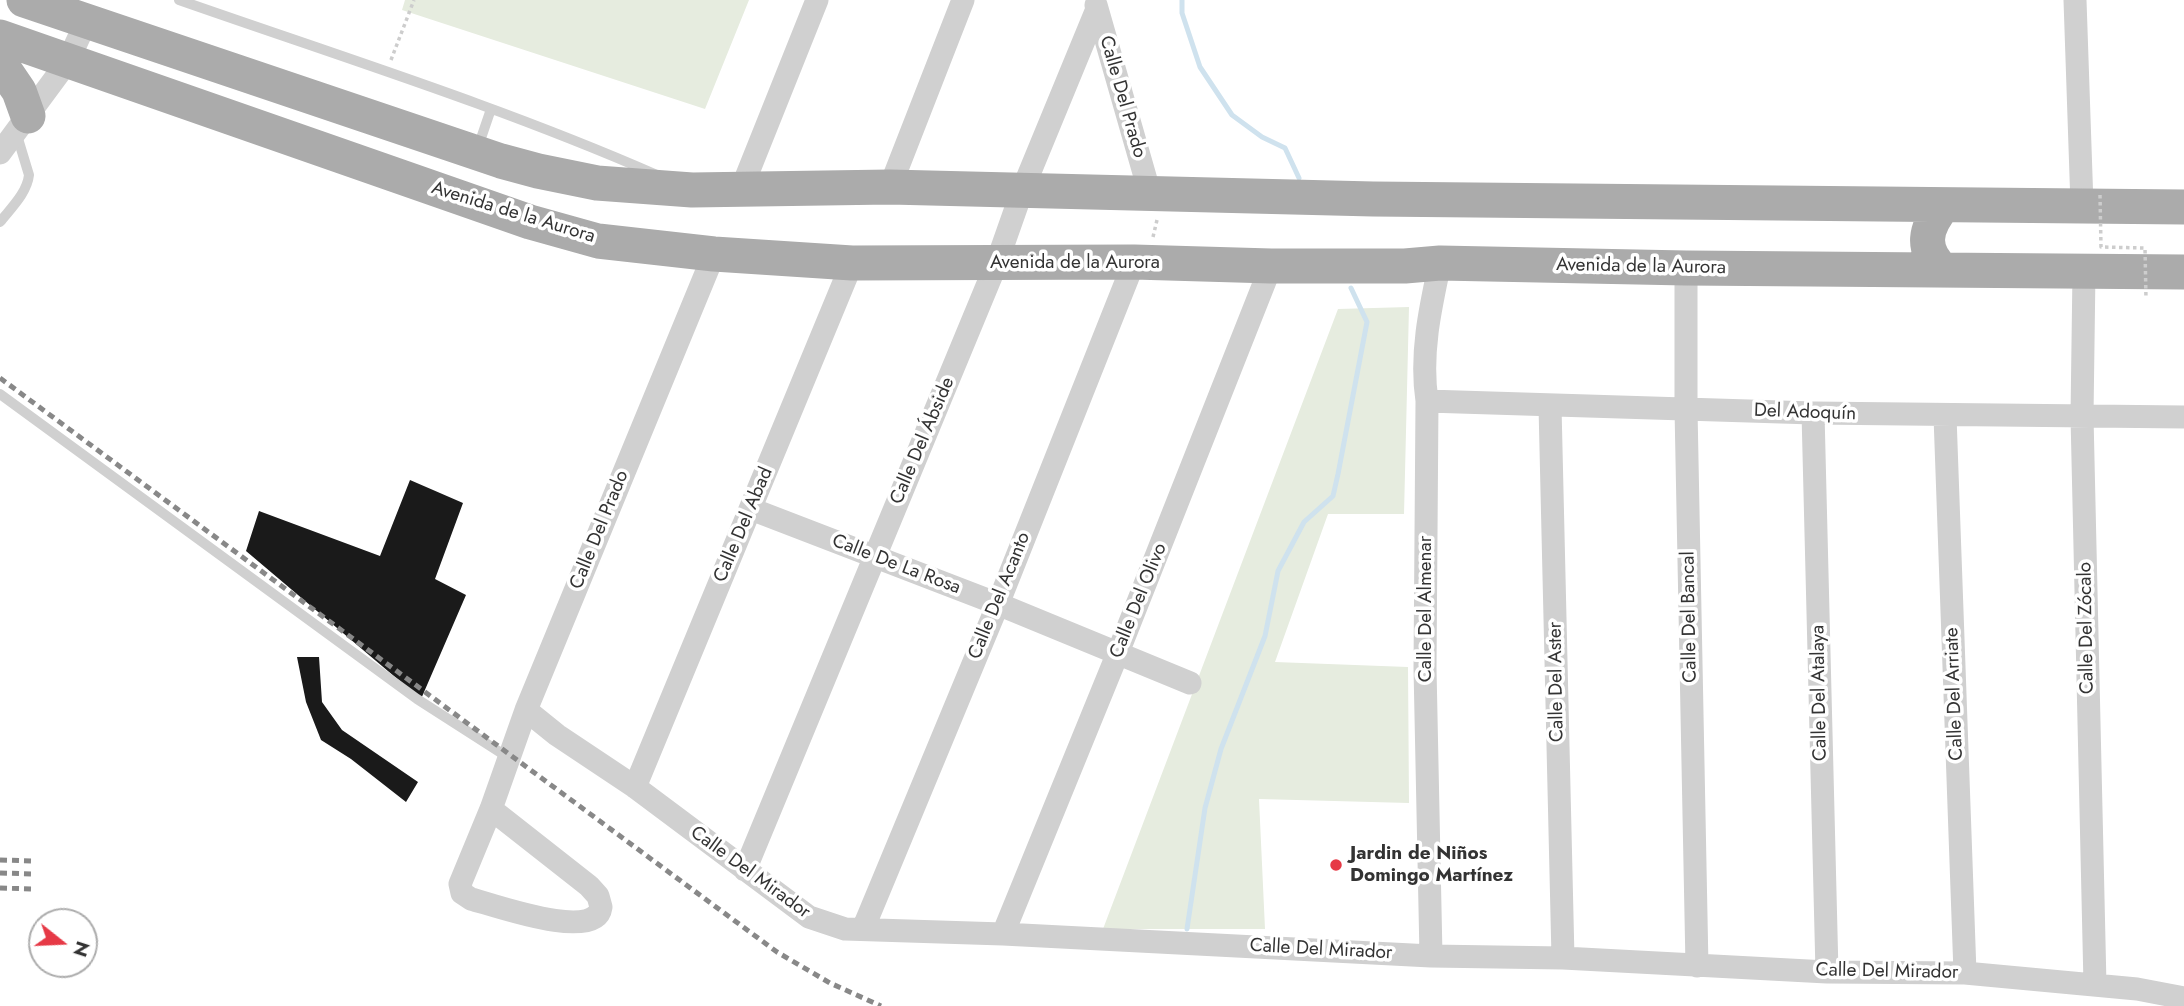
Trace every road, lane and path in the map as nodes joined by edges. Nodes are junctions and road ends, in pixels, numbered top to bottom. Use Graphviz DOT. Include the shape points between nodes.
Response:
graph roads {
  1 [pos="24,0"];
  2 [pos="179,0"];
  3 [pos="414,0"];
  4 [pos="817,0"];
  5 [pos="963,0"];
  6 [pos="2075,0"];
  7 [pos="1096,5"];
  8 [pos="88,17"];
  9 [pos="0,37"];
  10 [pos="68,61"];
  11 [pos="0,63"];
  12 [pos="387,73"];
  13 [pos="491,109"];
  14 [pos="22,124"];
  15 [pos="476,152"];
  16 [pos="0,153"];
  17 [pos="890,187"];
  18 [pos="692,190"];
  19 [pos="741,190"];
  20 [pos="1022,191"];
  21 [pos="1156,194"];
  22 [pos="2091,200"];
  23 [pos="1943,206"];
  24 [pos="2184,207"];
  25 [pos="0,222"];
  26 [pos="714,254"];
  27 [pos="998,262"];
  28 [pos="852,263"];
  29 [pos="1140,263"];
  30 [pos="1440,264"];
  31 [pos="1271,266"];
  32 [pos="1686,268"];
  33 [pos="1943,270"];
  34 [pos="2084,271"];
  35 [pos="2184,272"];
  36 [pos="2146,299"];
  37 [pos="0,394"];
  38 [pos="1427,401"];
  39 [pos="1550,406"];
  40 [pos="1686,409"];
  41 [pos="1813,414"];
  42 [pos="1945,415"];
  43 [pos="2082,416"];
  44 [pos="2184,417"];
  45 [pos="751,509"];
  46 [pos="875,556"];
  47 [pos="998,604"];
  48 [pos="1117,655"];
  49 [pos="1189,683"];
  50 [pos="526,710"];
  51 [pos="509,758"];
  52 [pos="635,787"];
  53 [pos="491,809"];
  54 [pos="745,870"];
  55 [pos="863,929"];
  56 [pos="1003,934"];
  57 [pos="1431,956"];
  58 [pos="1563,958"];
  59 [pos="1697,966"];
  60 [pos="1827,972"];
  61 [pos="1965,973"];
  62 [pos="2095,985"];
  63 [pos="2184,998"];
  1 -- 8 [label="main road"];
  2 -- 12 [label="lane"];
  3 -- 12 [label="path"];
  4 -- 19 [label="street"];
  5 -- 17 [label="street"];
  6 -- 22 [label="street"];
  7 -- 20 [label="street, Calle Del Ábside"];
  7 -- 21 [label="street, Calle Del Prado"];
  8 -- 10 [label="street"];
  8 -- 15 [label="main road"];
  9 -- 10 [label="main road, Avenida de la Aurora"];
  10 -- 14 [label="street"];
  10 -- 26 [label="main road, Avenida de la Aurora" via="568,234"];
  11 -- 14 [label="main road" via="19,91"];
  12 -- 13 [label="lane"];
  13 -- 15 [label="lane"];
  13 -- 18 [label="lane"];
  14 -- 16 [label="street"];
  14 -- 25 [label="lane" via="28,181"];
  15 -- 18 [label="main road" via="597,183"];
  17 -- 19 [label="main road"];
  17 -- 20 [label="main road"];
  18 -- 19 [label="main road"];
  20 -- 21 [label="main road"];
  20 -- 27 [label="street, Calle Del Ábside"];
  21 -- 23 [label="main road"];
  21 -- 29 [label="path"];
  22 -- 23 [label="main road"];
  22 -- 24 [label="main road"];
  22 -- 36 [label="path, bridge" via="2101,247 2145,248"];
  23 -- 33 [label="main road" via="1927,236 1928,251"];
  26 -- 28 [label="main road, Avenida de la Aurora"];
  26 -- 50 [label="street, Calle Del Prado"];
  27 -- 28 [label="main road, Avenida de la Aurora"];
  27 -- 29 [label="main road, Avenida de la Aurora"];
  27 -- 46 [label="street, Calle Del Ábside"];
  28 -- 45 [label="street, Calle Del Abad"];
  29 -- 31 [label="main road, Avenida de la Aurora"];
  29 -- 47 [label="street, Calle Del Acanto"];
  30 -- 31 [label="main road, Avenida de la Aurora"];
  30 -- 32 [label="main road, Avenida de la Aurora"];
  30 -- 38 [label="street, Calle Del Almenar" via="1424,350"];
  31 -- 48 [label="street, Calle Del Olivo"];
  32 -- 33 [label="main road, Avenida de la Aurora"];
  32 -- 40 [label="street, Calle Del Bancal"];
  33 -- 34 [label="main road, Avenida de la Aurora"];
  34 -- 35 [label="main road, Avenida de la Aurora"];
  34 -- 43 [label="street, Calle Del Zócalo"];
  37 -- 51 [label="lane" via="417,699"];
  38 -- 39 [label="street, Del Adoquín"];
  38 -- 57 [label="street, Calle Del Almenar" via="1425,668"];
  39 -- 40 [label="street, Del Adoquín"];
  39 -- 58 [label="street, Calle Del Aster"];
  40 -- 41 [label="street, Del Adoquín"];
  40 -- 59 [label="street, Calle Del Bancal"];
  41 -- 42 [label="street, Del Adoquín"];
  41 -- 60 [label="street, Calle Del Atalaya"];
  42 -- 43 [label="street, Del Adoquín"];
  42 -- 61 [label="street, Calle Del Arriate"];
  43 -- 44 [label="street, Del Adoquín"];
  43 -- 62 [label="street, Calle Del Zócalo"];
  45 -- 46 [label="street, Calle De La Rosa"];
  45 -- 52 [label="street, Calle Del Abad"];
  46 -- 47 [label="street, Calle De La Rosa"];
  46 -- 54 [label="street, Calle Del Ábside"];
  47 -- 48 [label="street, Calle De La Rosa"];
  47 -- 55 [label="street, Calle Del Acanto"];
  48 -- 49 [label="street, Calle De La Rosa"];
  48 -- 56 [label="street, Calle Del Olivo"];
  50 -- 51 [label="street, Calle Del Prado"];
  50 -- 52 [label="street, Calle Del Mirador"];
  51 -- 53 [label="street, Calle Del Prado"];
  52 -- 54 [label="street, Calle Del Mirador"];
  53 -- 53 [label="street, Calle Del Prado" via="589,886 598,896 601,913 586,922 566,923 464,896 460,884"];
  54 -- 55 [label="street, Calle Del Mirador" via="809,917 845,929"];
  55 -- 56 [label="street, Calle Del Mirador"];
  56 -- 57 [label="street, Calle Del Mirador"];
  57 -- 58 [label="street, Calle Del Mirador"];
  58 -- 59 [label="street, Calle Del Mirador"];
  59 -- 60 [label="street, Calle Del Mirador"];
  60 -- 61 [label="street, Calle Del Mirador"];
  61 -- 62 [label="street, Calle Del Mirador"];
  62 -- 63 [label="street, Calle Del Mirador"];
}
